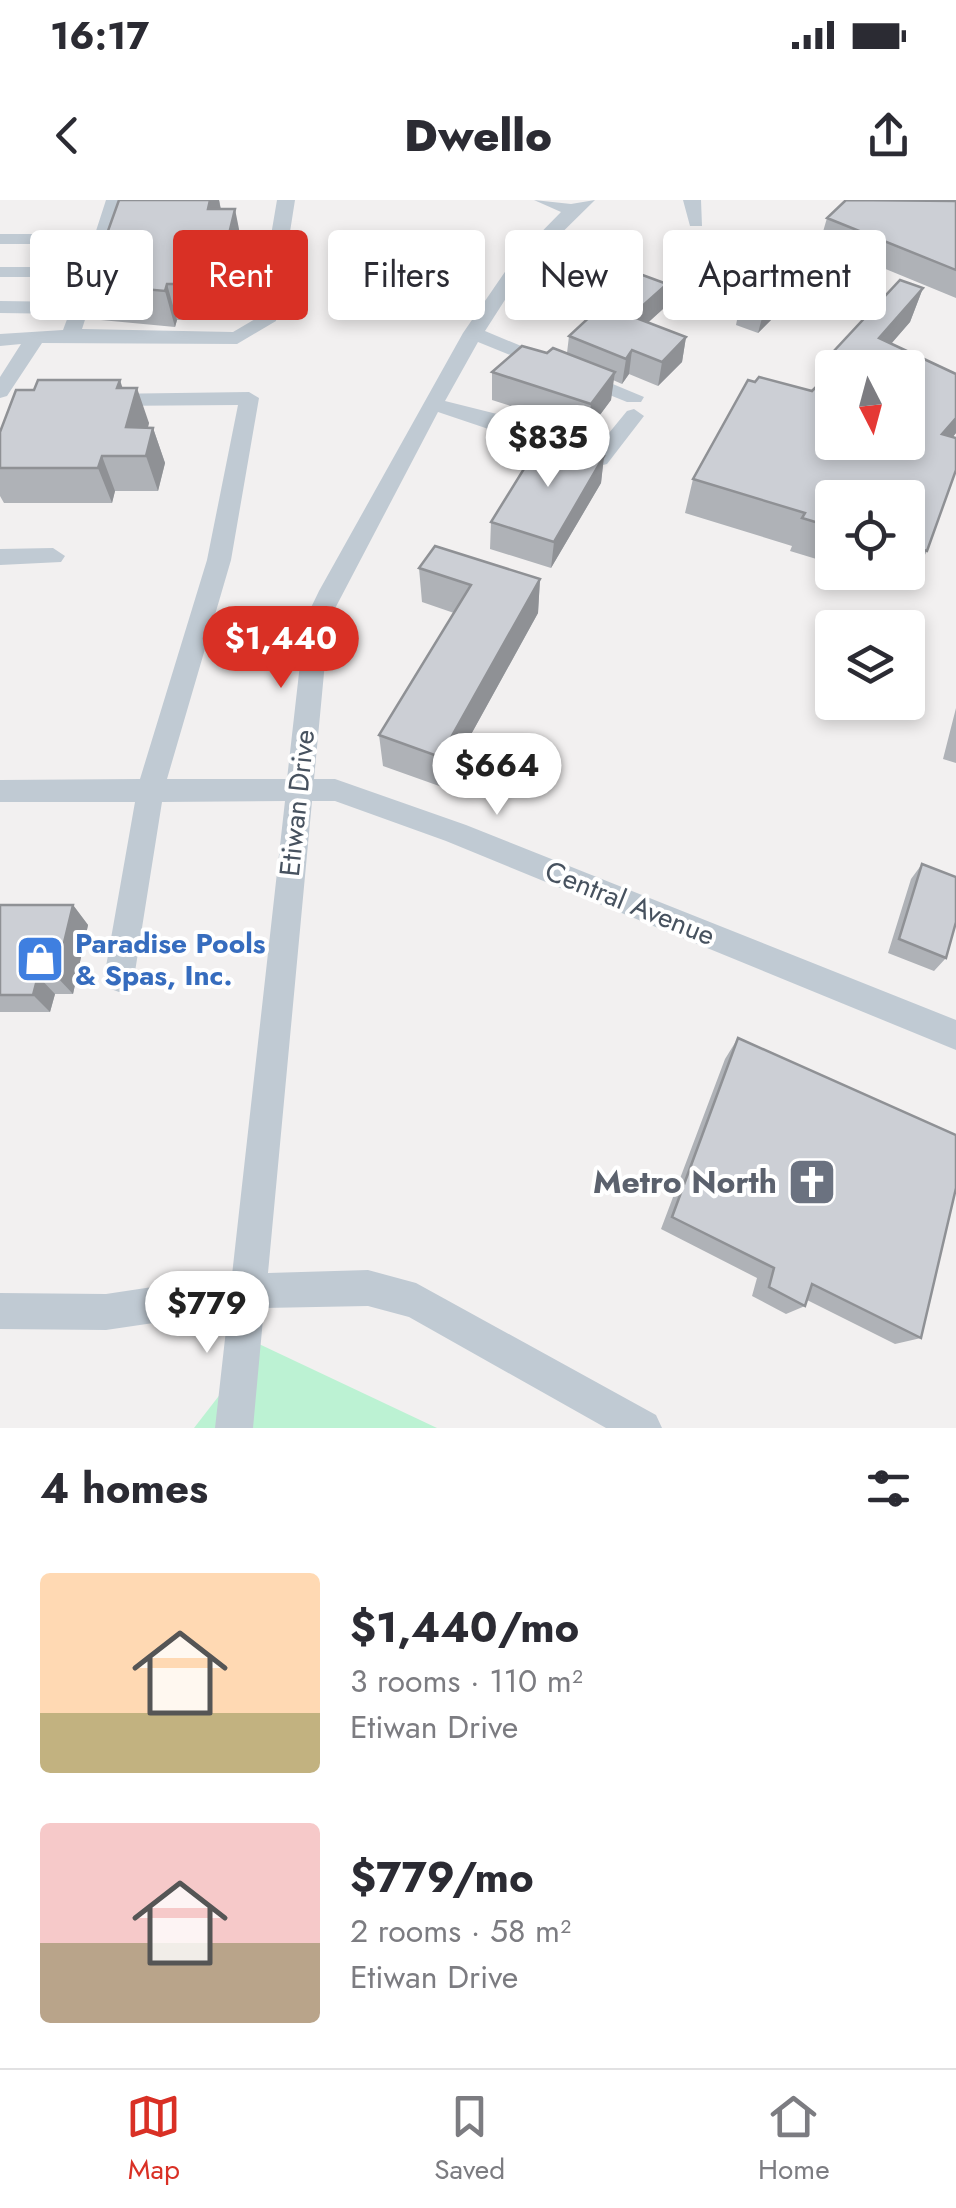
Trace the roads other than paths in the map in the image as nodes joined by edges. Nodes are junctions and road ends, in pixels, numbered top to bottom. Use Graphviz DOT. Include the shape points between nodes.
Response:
graph roads {
  1 [pos="115,200"];
  2 [pos="286,200"];
  3 [pos="543,200"];
  4 [pos="692,200"];
  5 [pos="579,205"];
  6 [pos="696,222"];
  7 [pos="105,230"];
  8 [pos="0,239"];
  9 [pos="30,239"];
  10 [pos="0,272"];
  11 [pos="30,272"];
  12 [pos="0,307"];
  13 [pos="30,307"];
  14 [pos="76,320"];
  15 [pos="473,332"];
  16 [pos="71,335"];
  17 [pos="34,340"];
  18 [pos="3,345"];
  19 [pos="0,392"];
  20 [pos="76,400"];
  21 [pos="432,404"];
  22 [pos="0,556"];
  23 [pos="53,556"];
  24 [pos="298,788"];
  25 [pos="151,790"];
  26 [pos="4,791"];
  27 [pos="0,819"];
  28 [pos="119,978"];
  29 [pos="956,1035"];
  30 [pos="246,1291"];
  31 [pos="0,1311"];
  32 [pos="234,1428"];
  33 [pos="643,1428"];
  1 -- 7 [label="street"];
  2 -- 16 [label="street" via="266,322 236,338"];
  3 -- 5 [label="street"];
  4 -- 6 [label="street"];
  5 -- 15 [label="street, Etiwan Drive" via="537,240"];
  8 -- 9 [label="street"];
  10 -- 11 [label="street"];
  12 -- 13 [label="street"];
  14 -- 16 [label="street"];
  15 -- 21 [label="street, Etiwan Drive"];
  15 -- 21 [label="street" via="634,406 599,459"];
  16 -- 17 [label="street"];
  17 -- 18 [label="street"];
  17 -- 19 [label="street"];
  20 -- 25 [label="street" via="249,398 219,560"];
  21 -- 24 [label="street, Etiwan Drive" via="354,537 317,620"];
  22 -- 23 [label="street"];
  24 -- 25 [label="street, Central Avenue"];
  24 -- 29 [label="street, Central Avenue" via="335,790 456,833"];
  24 -- 30 [label="street, Etiwan Drive"];
  25 -- 26 [label="street, Central Avenue"];
  25 -- 28 [label="street"];
  26 -- 27 [label="street"];
  30 -- 31 [label="street" via="106,1312"];
  30 -- 32 [label="street, Etiwan Drive"];
  30 -- 33 [label="street" via="368,1288 416,1301"];
}
